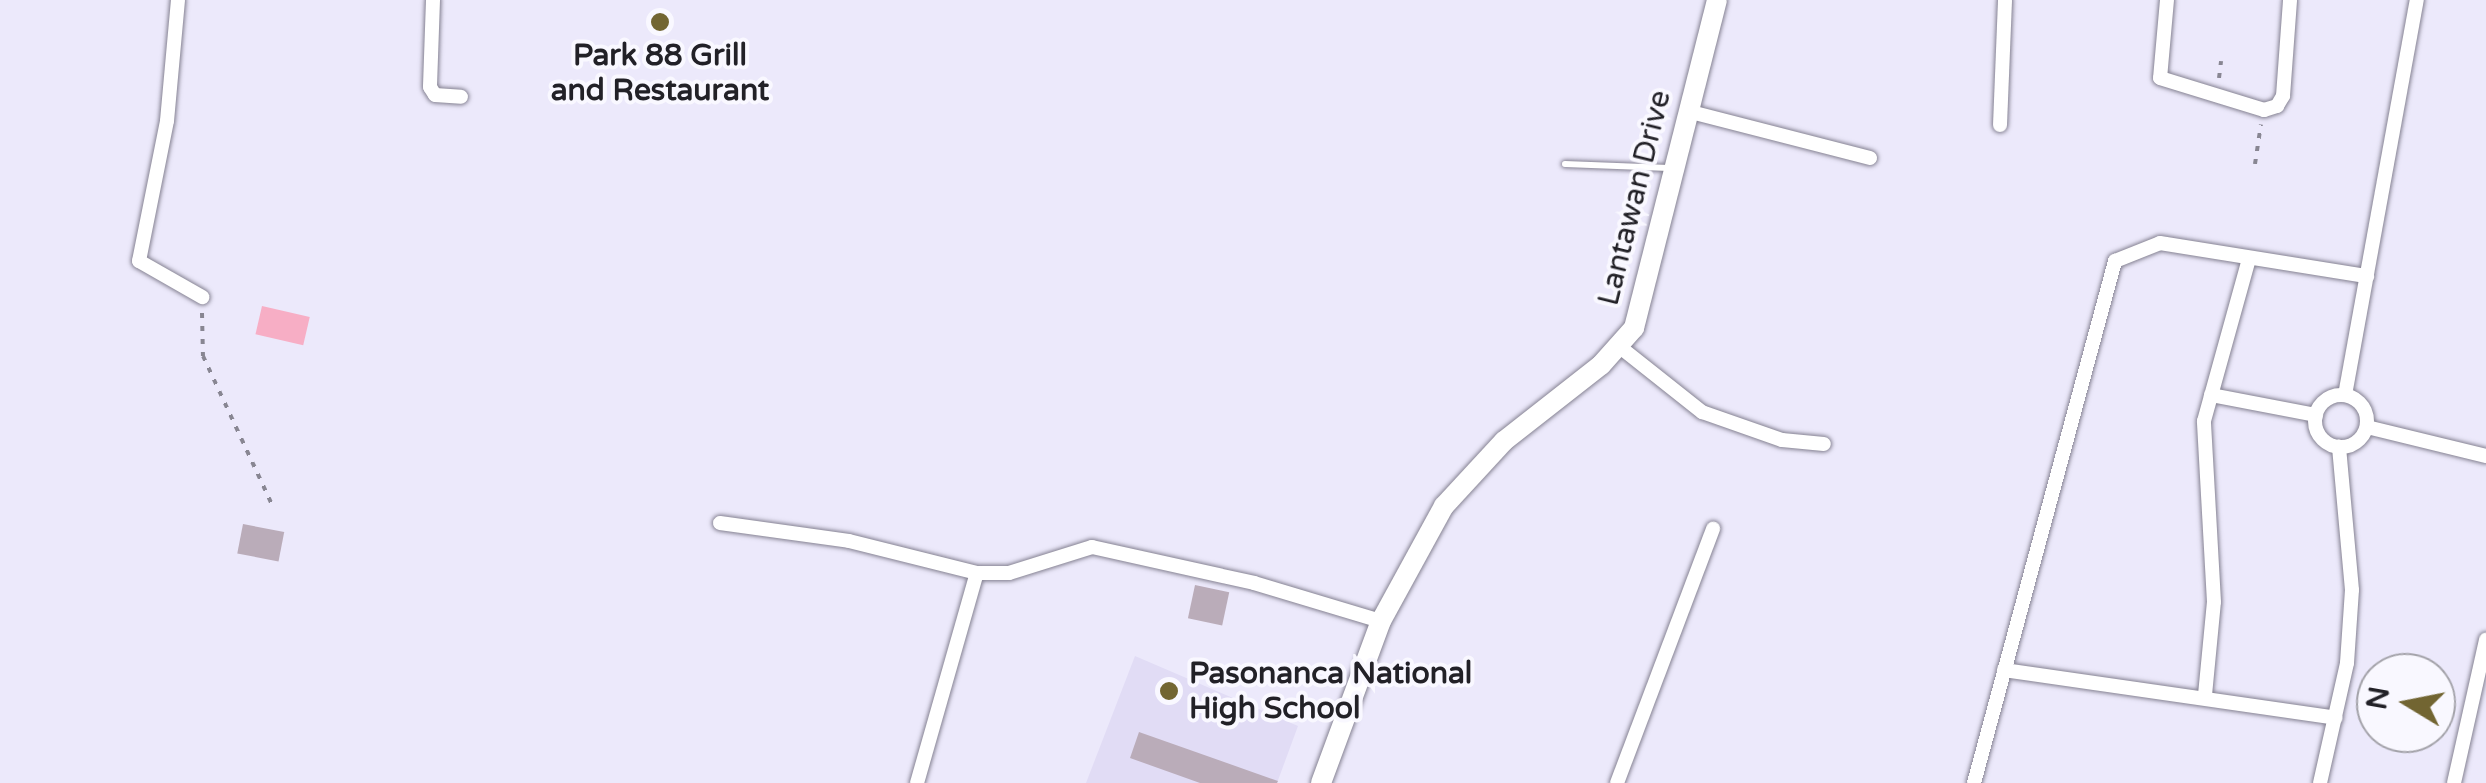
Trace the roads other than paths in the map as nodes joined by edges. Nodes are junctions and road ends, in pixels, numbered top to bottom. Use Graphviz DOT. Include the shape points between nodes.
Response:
graph roads {
  1 [pos="178,0"];
  2 [pos="433,0"];
  3 [pos="1716,0"];
  4 [pos="2005,0"];
  5 [pos="2168,0"];
  6 [pos="2290,0"];
  7 [pos="2417,0"];
  8 [pos="461,97"];
  9 [pos="1687,110"];
  10 [pos="2000,124"];
  11 [pos="1870,158"];
  12 [pos="1566,164"];
  13 [pos="1672,168"];
  14 [pos="2249,260"];
  15 [pos="2367,276"];
  16 [pos="202,297"];
  17 [pos="1620,347"];
  18 [pos="2211,395"];
  19 [pos="2345,395"];
  20 [pos="2316,416"];
  21 [pos="2366,427"];
  22 [pos="1824,444"];
  23 [pos="2339,446"];
  24 [pos="2486,456"];
  25 [pos="720,523"];
  26 [pos="1713,529"];
  27 [pos="977,573"];
  28 [pos="1381,621"];
  29 [pos="2486,640"];
  30 [pos="2004,670"];
  31 [pos="2204,696"];
  32 [pos="2336,718"];
  33 [pos="917,783"];
  34 [pos="1321,783"];
  35 [pos="1617,783"];
  36 [pos="1974,783"];
  37 [pos="2320,783"];
  38 [pos="2454,783"];
  1 -- 16 [label="street" via="167,121 139,261"];
  2 -- 8 [label="street" via="430,87 435,95"];
  3 -- 9 [label="street, Lantawan Drive"];
  4 -- 10 [label="street"];
  5 -- 6 [label="street" via="2160,78 2264,110 2278,106 2283,96"];
  7 -- 15 [label="street"];
  9 -- 11 [label="street"];
  9 -- 13 [label="street, Lantawan Drive"];
  12 -- 13 [label="lane"];
  13 -- 17 [label="street, Lantawan Drive" via="1634,328"];
  14 -- 15 [label="street"];
  14 -- 18 [label="street"];
  14 -- 30 [label="street" via="2160,243 2132,249 2106,276"];
  15 -- 19 [label="street"];
  17 -- 22 [label="street" via="1702,412 1782,440"];
  17 -- 28 [label="street, Lantawan Drive" via="1472,472 1444,506"];
  18 -- 20 [label="street"];
  18 -- 31 [label="street" via="2203,450 2214,602"];
  19 -- 20 [label="street" via="2324,402"];
  19 -- 21 [label="street" via="2365,410"];
  20 -- 23 [label="street" via="2318,432"];
  21 -- 23 [label="street" via="2354,444"];
  21 -- 24 [label="street"];
  23 -- 32 [label="street" via="2352,590"];
  25 -- 27 [label="street" via="849,541"];
  26 -- 35 [label="street"];
  27 -- 28 [label="street" via="1009,573 1092,547 1254,583"];
  27 -- 33 [label="street"];
  28 -- 34 [label="street, Lantawan Drive"];
  29 -- 38 [label="street"];
  30 -- 31 [label="street"];
  30 -- 36 [label="street"];
  31 -- 32 [label="street"];
  32 -- 37 [label="street"];
}
